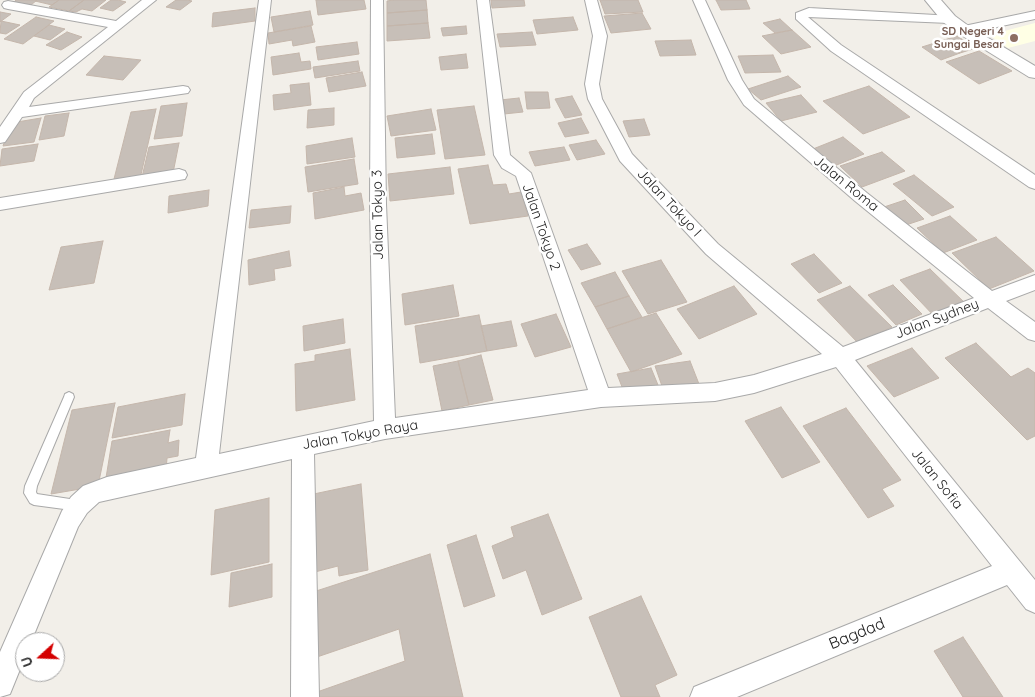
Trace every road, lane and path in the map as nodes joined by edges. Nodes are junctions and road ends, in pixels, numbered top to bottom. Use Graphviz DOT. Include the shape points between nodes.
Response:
graph roads {
  1 [pos="150,0"];
  2 [pos="265,0"];
  3 [pos="377,0"];
  4 [pos="483,0"];
  5 [pos="590,0"];
  6 [pos="699,0"];
  7 [pos="933,0"];
  8 [pos="8,6"];
  9 [pos="1035,15"];
  10 [pos="949,19"];
  11 [pos="119,25"];
  12 [pos="964,30"];
  13 [pos="1035,73"];
  14 [pos="183,90"];
  15 [pos="16,113"];
  16 [pos="0,138"];
  17 [pos="179,175"];
  18 [pos="1035,183"];
  19 [pos="0,204"];
  20 [pos="1035,282"];
  21 [pos="989,299"];
  22 [pos="1035,333"];
  23 [pos="840,358"];
  24 [pos="69,397"];
  25 [pos="602,398"];
  26 [pos="384,430"];
  27 [pos="303,446"];
  28 [pos="206,466"];
  29 [pos="79,505"];
  30 [pos="1011,571"];
  31 [pos="1035,600"];
  32 [pos="0,684"];
  33 [pos="305,697"];
  34 [pos="704,697"];
  1 -- 11 [label="street"];
  2 -- 28 [label="street"];
  3 -- 26 [label="street, Jalan Tokyo 3"];
  4 -- 25 [label="street, Jalan Tokyo 2" via="502,155 508,164 522,173"];
  5 -- 23 [label="street, Jalan Tokyo I" via="600,36 592,84 595,99 626,157 712,249"];
  6 -- 21 [label="street, Jalan Roma" via="734,80 749,102"];
  7 -- 10 [label="street"];
  8 -- 11 [label="street"];
  9 -- 12 [label="street"];
  10 -- 12 [label="street"];
  10 -- 18 [label="street" via="809,12 801,16 836,48"];
  11 -- 15 [label="street" via="29,95"];
  12 -- 13 [label="street"];
  14 -- 15 [label="street"];
  15 -- 16 [label="street"];
  17 -- 19 [label="street"];
  20 -- 21 [label="street, Jalan Sydney"];
  21 -- 22 [label="street, Jalan Roma"];
  21 -- 23 [label="street, Jalan Sydney"];
  23 -- 25 [label="street, Jalan Tokyo Raya" via="784,376 715,392"];
  23 -- 30 [label="street, Jalan Sofia"];
  24 -- 29 [label="lane" via="30,494 34,499"];
  25 -- 26 [label="street, Jalan Tokyo Raya"];
  26 -- 27 [label="street, Jalan Tokyo Raya"];
  27 -- 28 [label="street, Jalan Tokyo Raya"];
  27 -- 33 [label="street"];
  28 -- 29 [label="street, Jalan Tokyo Raya" via="107,488 91,494"];
  29 -- 32 [label="street, Jalan Tokyo Raya" via="70,519"];
  30 -- 31 [label="street, Jalan Sofia"];
  30 -- 34 [label="street, Bagdad"];
}
